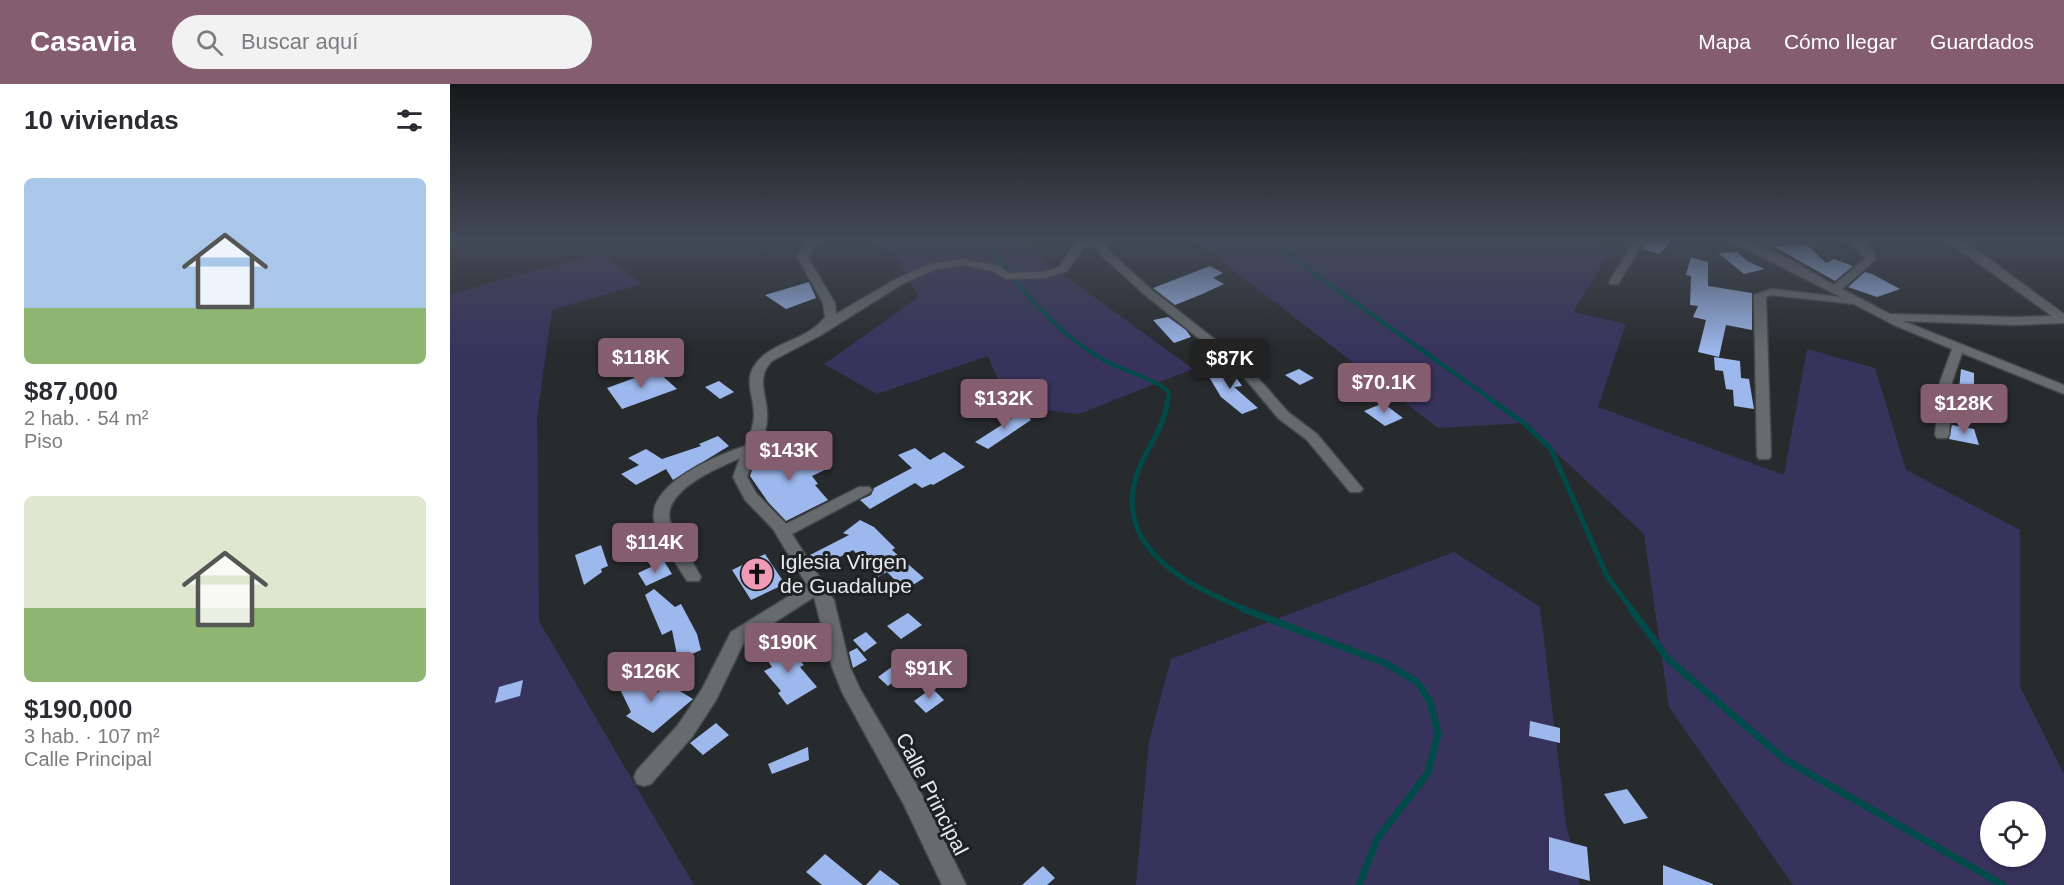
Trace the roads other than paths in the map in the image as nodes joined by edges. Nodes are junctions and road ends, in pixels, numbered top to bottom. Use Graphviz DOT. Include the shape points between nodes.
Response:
graph roads {
  1 [pos="814,277"];
  2 [pos="908,277"];
  3 [pos="1132,277"];
  4 [pos="1617,277"];
  5 [pos="1811,277"];
  6 [pos="1850,277"];
  7 [pos="2007,277"];
  8 [pos="1614,282"];
  9 [pos="1835,290"];
  10 [pos="1859,303"];
  11 [pos="1885,316"];
  12 [pos="2064,319"];
  13 [pos="823,327"];
  14 [pos="1961,348"];
  15 [pos="2064,390"];
  16 [pos="1942,435"];
  17 [pos="749,449"];
  18 [pos="1764,456"];
  19 [pos="1355,489"];
  20 [pos="864,490"];
  21 [pos="783,532"];
  22 [pos="693,577"];
  23 [pos="817,587"];
  24 [pos="644,777"];
  25 [pos="954,885"];
  1 -- 13 [label="street" via="832,310"];
  2 -- 13 [label="street"];
  3 -- 19 [label="street" via="1242,367 1283,415 1312,437"];
  4 -- 8 [label="street"];
  5 -- 9 [label="street"];
  6 -- 9 [label="street"];
  7 -- 12 [label="street"];
  9 -- 10 [label="street"];
  10 -- 11 [label="street"];
  10 -- 18 [label="street" via="1772,292 1760,295"];
  11 -- 12 [label="street"];
  11 -- 14 [label="street"];
  13 -- 17 [label="street, Calle Principal" via="759,368 756,379 761,417"];
  14 -- 15 [label="street"];
  14 -- 16 [label="street" via="1946,382"];
  17 -- 21 [label="street, Calle Principal" via="741,482"];
  17 -- 22 [label="street" via="682,483 662,506 662,522"];
  20 -- 21 [label="street"];
  21 -- 23 [label="street, Calle Principal"];
  23 -- 24 [label="street" via="742,631 685,731"];
  23 -- 25 [label="street, Calle Principal" via="825,600 841,667 852,692 912,798"];
}
